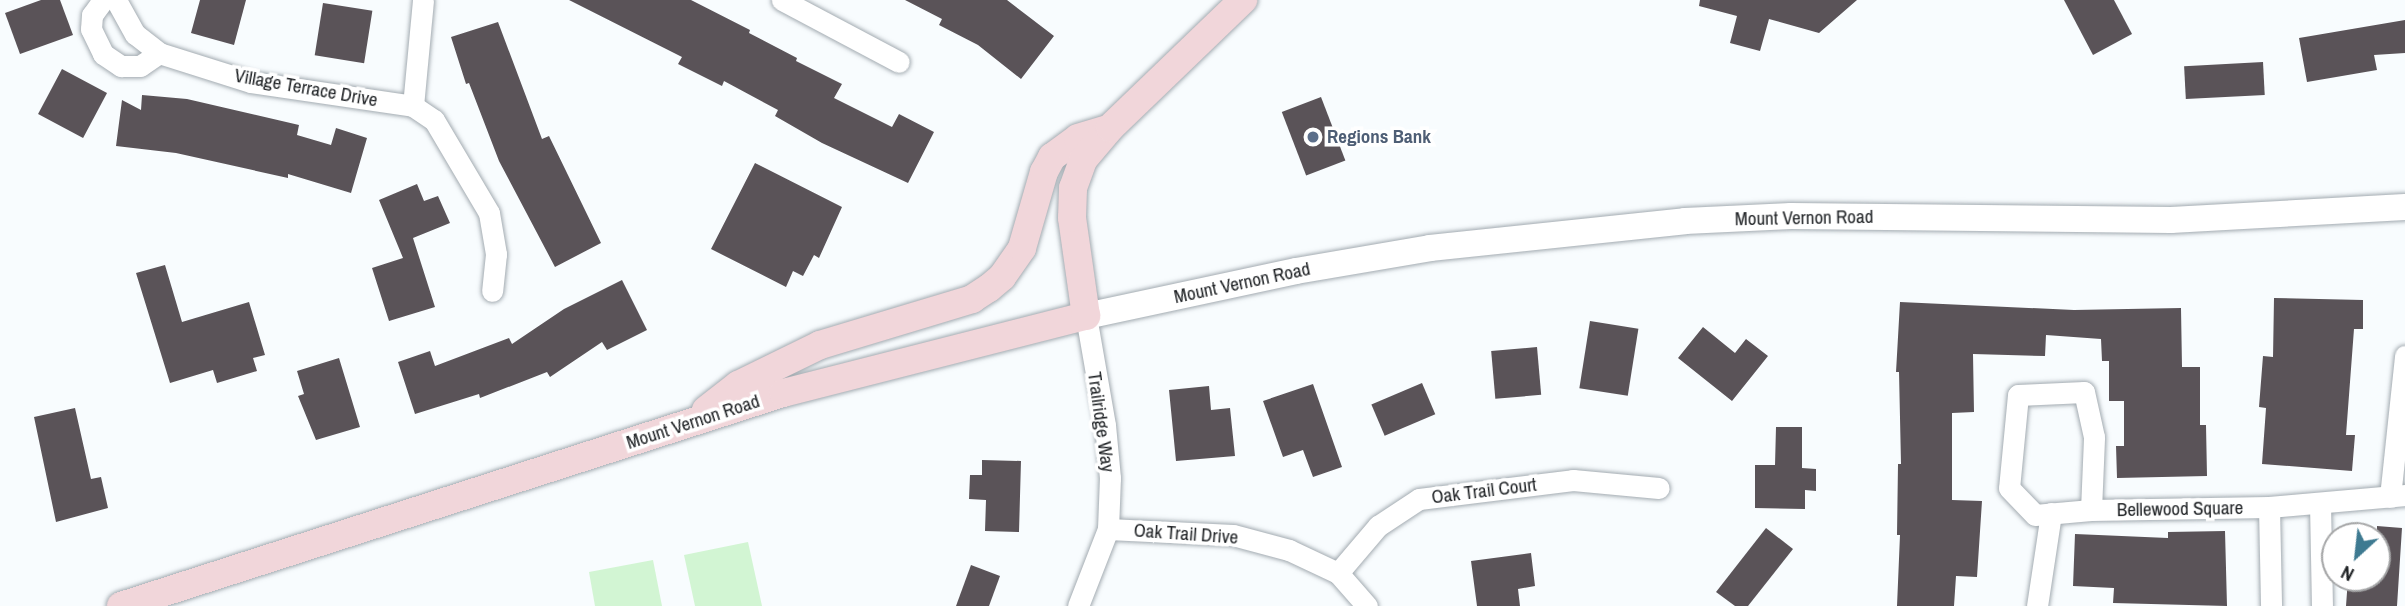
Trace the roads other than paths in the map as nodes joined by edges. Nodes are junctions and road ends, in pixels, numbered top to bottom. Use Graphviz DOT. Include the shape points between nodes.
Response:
graph roads {
  1 [pos="103,0"];
  2 [pos="116,0"];
  3 [pos="423,0"];
  4 [pos="782,0"];
  5 [pos="1243,0"];
  6 [pos="159,53"];
  7 [pos="899,62"];
  8 [pos="413,106"];
  9 [pos="1110,128"];
  10 [pos="2405,207"];
  11 [pos="492,291"];
  12 [pos="1086,316"];
  13 [pos="2405,356"];
  14 [pos="691,422"];
  15 [pos="1659,488"];
  16 [pos="2398,496"];
  17 [pos="2320,503"];
  18 [pos="2269,507"];
  19 [pos="2091,510"];
  20 [pos="2052,513"];
  21 [pos="1108,529"];
  22 [pos="1338,573"];
  23 [pos="121,606"];
  24 [pos="1078,606"];
  25 [pos="1367,606"];
  26 [pos="2037,606"];
  27 [pos="2271,606"];
  28 [pos="2322,606"];
  1 -- 6 [label="street" via="92,15 91,29 103,54 121,66 140,66"];
  2 -- 6 [label="street, Village Terrace Drive" via="135,34"];
  3 -- 8 [label="street"];
  4 -- 7 [label="street"];
  5 -- 9 [label="main road"];
  6 -- 8 [label="street, Village Terrace Drive" via="251,82"];
  8 -- 11 [label="street" via="435,120 489,213 496,254"];
  9 -- 12 [label="main road" via="1087,154 1073,188 1072,218"];
  9 -- 14 [label="main road" via="1078,138 1052,157 1022,248 989,289 972,299 820,345 738,385"];
  10 -- 12 [label="street, Mount Vernon Road" via="2171,220 1791,216 1685,221 1430,248"];
  12 -- 14 [label="main road, Mount Vernon Road" via="878,366"];
  12 -- 21 [label="street, Trailridge Way" via="1106,438"];
  13 -- 16 [label="street"];
  14 -- 23 [label="main road, Mount Vernon Road"];
  15 -- 22 [label="street, Oak Trail Court" via="1573,480 1419,499 1378,526"];
  16 -- 17 [label="street, Bellewood Square"];
  17 -- 18 [label="street, Bellewood Square"];
  17 -- 28 [label="street"];
  18 -- 19 [label="street, Bellewood Square"];
  18 -- 27 [label="street, Bellewood Square"];
  19 -- 20 [label="street, Bellewood Square"];
  19 -- 20 [label="street, Bellewood Square" via="2094,437 2084,392 2018,395 2009,488 2035,515"];
  20 -- 26 [label="street"];
  21 -- 22 [label="street, Oak Trail Drive" via="1233,535 1289,550"];
  21 -- 24 [label="street, Oak Trail Drive"];
  22 -- 25 [label="street, Oak Trail Drive"];
}
